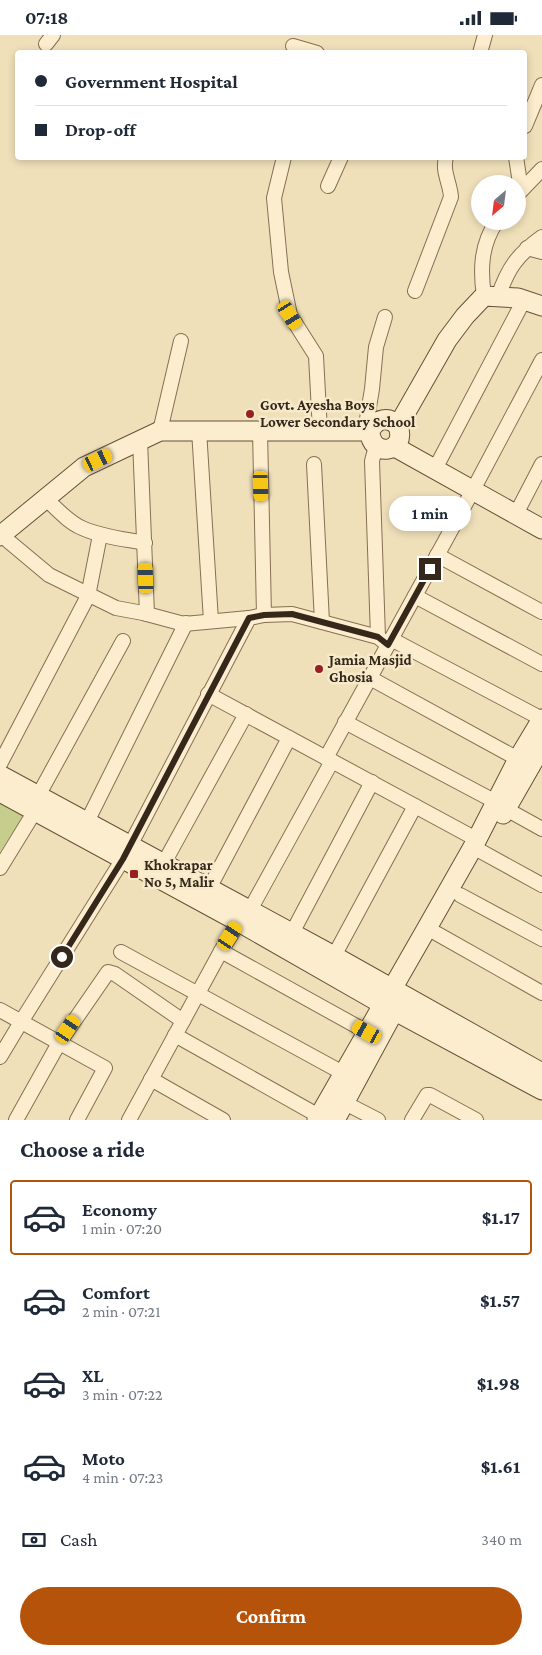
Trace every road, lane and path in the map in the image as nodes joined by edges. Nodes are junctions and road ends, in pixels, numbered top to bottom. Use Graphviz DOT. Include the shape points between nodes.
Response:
graph roads {
  1 [pos="486,35"];
  2 [pos="294,45"];
  3 [pos="308,50"];
  4 [pos="481,50"];
  5 [pos="541,87"];
  6 [pos="527,121"];
  7 [pos="283,160"];
  8 [pos="339,160"];
  9 [pos="445,160"];
  10 [pos="516,160"];
  11 [pos="542,169"];
  12 [pos="518,175"];
  13 [pos="526,185"];
  14 [pos="328,186"];
  15 [pos="492,230"];
  16 [pos="542,237"];
  17 [pos="527,248"];
  18 [pos="542,252"];
  19 [pos="415,291"];
  20 [pos="491,297"];
  21 [pos="524,300"];
  22 [pos="542,306"];
  23 [pos="385,317"];
  24 [pos="181,341"];
  25 [pos="542,360"];
  26 [pos="398,427"];
  27 [pos="199,430"];
  28 [pos="160,431"];
  29 [pos="260,431"];
  30 [pos="320,431"];
  31 [pos="370,436"];
  32 [pos="140,439"];
  33 [pos="395,447"];
  34 [pos="314,464"];
  35 [pos="542,464"];
  36 [pos="435,469"];
  37 [pos="473,490"];
  38 [pos="45,498"];
  39 [pos="516,514"];
  40 [pos="542,529"];
  41 [pos="100,535"];
  42 [pos="1,536"];
  43 [pos="145,543"];
  44 [pos="437,555"];
  45 [pos="88,596"];
  46 [pos="415,596"];
  47 [pos="542,612"];
  48 [pos="148,614"];
  49 [pos="264,615"];
  50 [pos="249,618"];
  51 [pos="211,621"];
  52 [pos="322,622"];
  53 [pos="186,623"];
  54 [pos="386,640"];
  55 [pos="123,641"];
  56 [pos="542,664"];
  57 [pos="370,678"];
  58 [pos="208,694"];
  59 [pos="246,714"];
  60 [pos="346,723"];
  61 [pos="541,724"];
  62 [pos="289,738"];
  63 [pos="542,746"];
  64 [pos="329,759"];
  65 [pos="0,765"];
  66 [pos="530,767"];
  67 [pos="0,775"];
  68 [pos="372,782"];
  69 [pos="0,792"];
  70 [pos="37,803"];
  71 [pos="501,805"];
  72 [pos="415,806"];
  73 [pos="84,829"];
  74 [pos="542,829"];
  75 [pos="477,846"];
  76 [pos="126,852"];
  77 [pos="164,863"];
  78 [pos="0,868"];
  79 [pos="542,885"];
  80 [pos="205,895"];
  81 [pos="460,895"];
  82 [pos="245,916"];
  83 [pos="432,931"];
  84 [pos="292,933"];
  85 [pos="542,939"];
  86 [pos="221,951"];
  87 [pos="121,952"];
  88 [pos="334,956"];
  89 [pos="542,993"];
  90 [pos="197,994"];
  91 [pos="394,1000"];
  92 [pos="0,1010"];
  93 [pos="183,1021"];
  94 [pos="21,1022"];
  95 [pos="367,1032"];
  96 [pos="175,1035"];
  97 [pos="59,1043"];
  98 [pos="0,1057"];
  99 [pos="343,1073"];
  100 [pos="542,1073"];
  101 [pos="151,1079"];
  102 [pos="542,1090"];
  103 [pos="345,1103"];
  104 [pos="324,1119"];
  105 [pos="16,1120"];
  106 [pos="77,1120"];
  107 [pos="131,1120"];
  108 [pos="223,1120"];
  109 [pos="378,1120"];
  110 [pos="412,1120"];
  111 [pos="476,1120"];
  1 -- 4 [label="street"];
  2 -- 3 [label="street"];
  5 -- 6 [label="street"];
  7 -- 30 [label="street" via="274,198 280,271 290,315 316,356"];
  8 -- 14 [label="street"];
  9 -- 19 [label="street" via="451,197"];
  10 -- 12 [label="street"];
  11 -- 13 [label="street"];
  15 -- 20 [label="street" via="484,246 481,274"];
  16 -- 17 [label="street"];
  17 -- 18 [label="street"];
  17 -- 20 [label="street" via="511,265"];
  20 -- 21 [label="street"];
  20 -- 26 [label="street" via="465,316 446,340"];
  21 -- 22 [label="street"];
  21 -- 36 [label="street"];
  23 -- 31 [label="street" via="376,347"];
  24 -- 28 [label="street"];
  25 -- 37 [label="street"];
  26 -- 31 [label="street" via="385,419 376,423"];
  26 -- 33 [label="street" via="400,438"];
  27 -- 28 [label="street"];
  27 -- 29 [label="street"];
  27 -- 51 [label="street"];
  28 -- 32 [label="street"];
  29 -- 30 [label="street"];
  29 -- 49 [label="street"];
  30 -- 31 [label="street"];
  31 -- 33 [label="street" via="385,450"];
  31 -- 54 [label="street"];
  32 -- 38 [label="street" via="84,467"];
  32 -- 43 [label="street"];
  33 -- 36 [label="street"];
  34 -- 52 [label="street"];
  35 -- 39 [label="street"];
  36 -- 37 [label="street"];
  37 -- 39 [label="street"];
  37 -- 44 [label="street"];
  38 -- 41 [label="street" via="81,528"];
  38 -- 42 [label="street"];
  39 -- 40 [label="street"];
  41 -- 43 [label="street"];
  41 -- 45 [label="street"];
  42 -- 45 [label="street" via="49,575"];
  43 -- 48 [label="street"];
  44 -- 46 [label="street"];
  44 -- 47 [label="street"];
  45 -- 48 [label="street" via="116,609"];
  45 -- 65 [label="street"];
  46 -- 54 [label="street"];
  46 -- 56 [label="street"];
  48 -- 53 [label="street"];
  49 -- 50 [label="street"];
  49 -- 52 [label="street" via="292,614"];
  50 -- 51 [label="street"];
  50 -- 58 [label="street"];
  51 -- 53 [label="street"];
  52 -- 54 [label="street"];
  53 -- 73 [label="street"];
  54 -- 57 [label="street"];
  54 -- 61 [label="street"];
  55 -- 70 [label="street"];
  57 -- 60 [label="street"];
  57 -- 66 [label="street"];
  58 -- 59 [label="street"];
  58 -- 76 [label="street"];
  59 -- 62 [label="street"];
  59 -- 77 [label="street"];
  60 -- 64 [label="street"];
  60 -- 71 [label="street"];
  61 -- 66 [label="street"];
  62 -- 64 [label="street"];
  62 -- 80 [label="street"];
  63 -- 66 [label="street"];
  64 -- 68 [label="street"];
  64 -- 82 [label="street"];
  66 -- 71 [label="street"];
  67 -- 70 [label="street"];
  68 -- 72 [label="street"];
  68 -- 84 [label="street"];
  69 -- 70 [label="street"];
  70 -- 73 [label="street"];
  70 -- 78 [label="street"];
  71 -- 74 [label="street"];
  71 -- 75 [label="street"];
  72 -- 75 [label="street"];
  72 -- 88 [label="street"];
  73 -- 76 [label="street"];
  75 -- 79 [label="street"];
  75 -- 81 [label="street"];
  75 -- 83 [label="street"];
  76 -- 77 [label="street"];
  76 -- 80 [label="street"];
  76 -- 94 [label="street"];
  77 -- 80 [label="street"];
  80 -- 82 [label="street"];
  81 -- 83 [label="street"];
  81 -- 85 [label="street"];
  82 -- 84 [label="street"];
  82 -- 86 [label="street"];
  82 -- 91 [label="street"];
  83 -- 89 [label="street"];
  83 -- 91 [label="street"];
  84 -- 88 [label="street"];
  86 -- 90 [label="street"];
  86 -- 95 [label="street"];
  87 -- 90 [label="street"];
  88 -- 91 [label="street"];
  90 -- 93 [label="street"];
  90 -- 99 [label="street"];
  91 -- 95 [label="street"];
  91 -- 100 [label="street"];
  91 -- 102 [label="street"];
  91 -- 103 [label="street"];
  92 -- 94 [label="street"];
  93 -- 96 [label="street"];
  93 -- 97 [label="street" via="116,974 108,972"];
  94 -- 97 [label="street"];
  94 -- 98 [label="street"];
  95 -- 99 [label="street"];
  96 -- 101 [label="street"];
  96 -- 104 [label="street"];
  97 -- 105 [label="street"];
  97 -- 106 [label="street" via="105,1068"];
  99 -- 104 [label="street"];
  101 -- 107 [label="street"];
  101 -- 108 [label="street"];
  103 -- 104 [label="street"];
  103 -- 109 [label="street"];
  110 -- 111 [label="street" via="424,1097 430,1095"];
}
